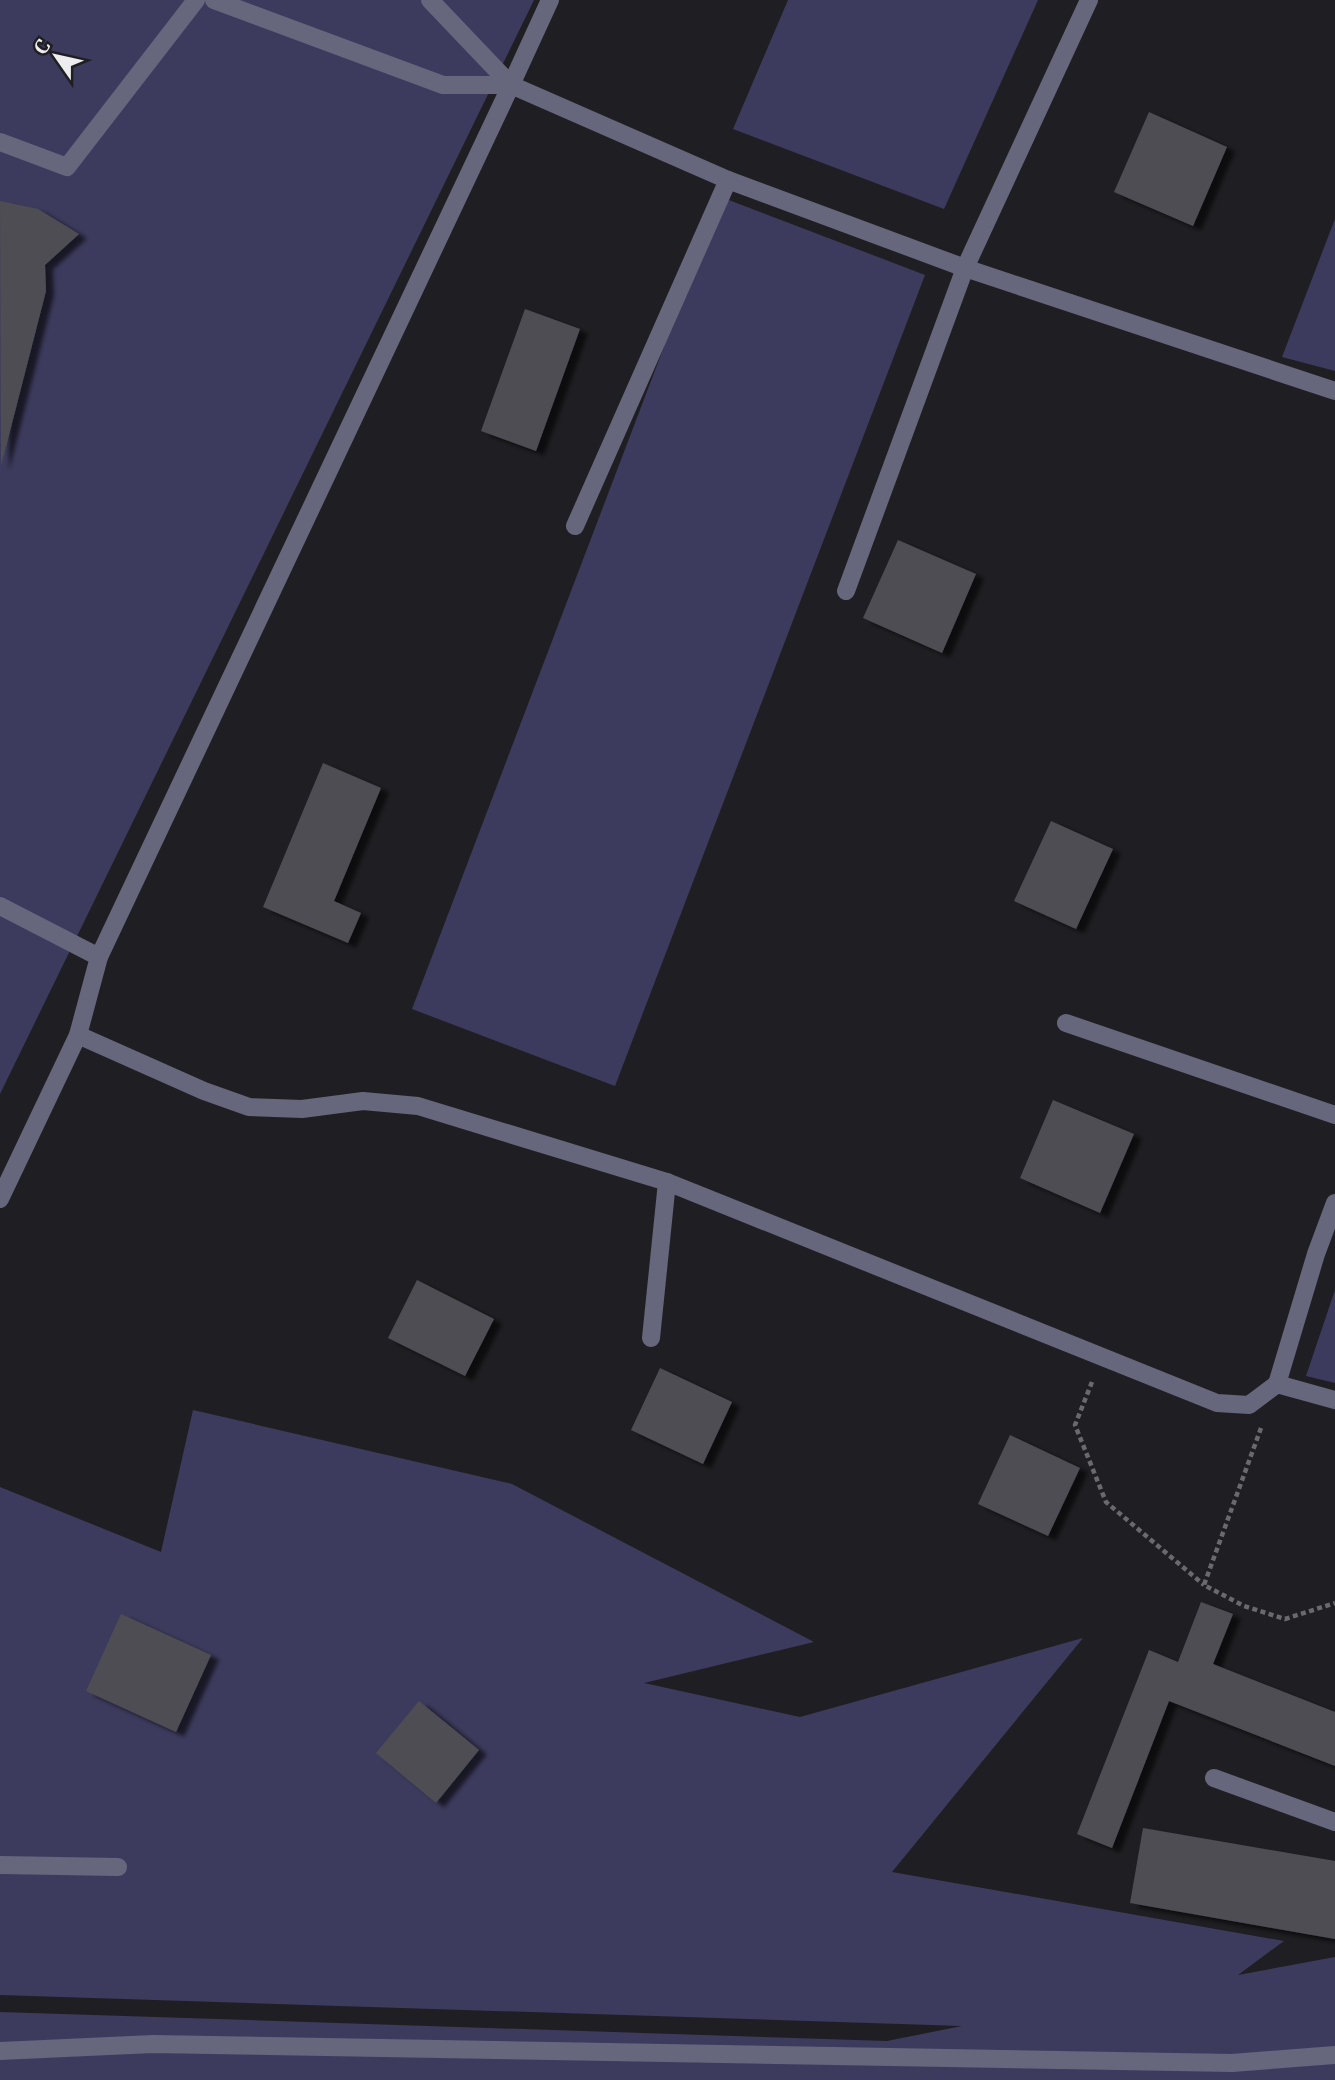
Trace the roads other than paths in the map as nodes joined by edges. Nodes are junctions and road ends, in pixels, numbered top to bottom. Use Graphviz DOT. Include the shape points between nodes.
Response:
graph roads {
  1 [pos="195,0"];
  2 [pos="214,0"];
  3 [pos="430,0"];
  4 [pos="550,0"];
  5 [pos="1089,0"];
  6 [pos="511,85"];
  7 [pos="0,142"];
  8 [pos="728,180"];
  9 [pos="965,268"];
  10 [pos="1335,391"];
  11 [pos="575,526"];
  12 [pos="846,591"];
  13 [pos="0,905"];
  14 [pos="99,957"];
  15 [pos="1066,1023"];
  16 [pos="78,1035"];
  17 [pos="1335,1115"];
  18 [pos="667,1182"];
  19 [pos="0,1199"];
  20 [pos="1335,1203"];
  21 [pos="651,1338"];
  22 [pos="1277,1384"];
  23 [pos="1335,1399"];
  24 [pos="1214,1778"];
  25 [pos="1335,1822"];
  26 [pos="0,1865"];
  27 [pos="118,1867"];
  28 [pos="0,2050"];
  29 [pos="1335,2056"];
  1 -- 7 [label="street" via="67,167"];
  2 -- 6 [label="street" via="443,85"];
  3 -- 6 [label="street"];
  4 -- 6 [label="street"];
  5 -- 9 [label="street"];
  6 -- 8 [label="street"];
  6 -- 14 [label="street"];
  8 -- 9 [label="street"];
  8 -- 11 [label="street"];
  9 -- 10 [label="street"];
  9 -- 12 [label="street"];
  13 -- 14 [label="street"];
  14 -- 16 [label="street"];
  15 -- 17 [label="street"];
  16 -- 18 [label="street" via="249,1107 302,1109 363,1101 418,1106"];
  16 -- 19 [label="street"];
  18 -- 21 [label="street"];
  18 -- 22 [label="street" via="1217,1402 1249,1405"];
  20 -- 22 [label="street"];
  22 -- 23 [label="street"];
  24 -- 25 [label="street"];
  26 -- 27 [label="street"];
  28 -- 29 [label="street" via="153,2044 1232,2063"];
}
